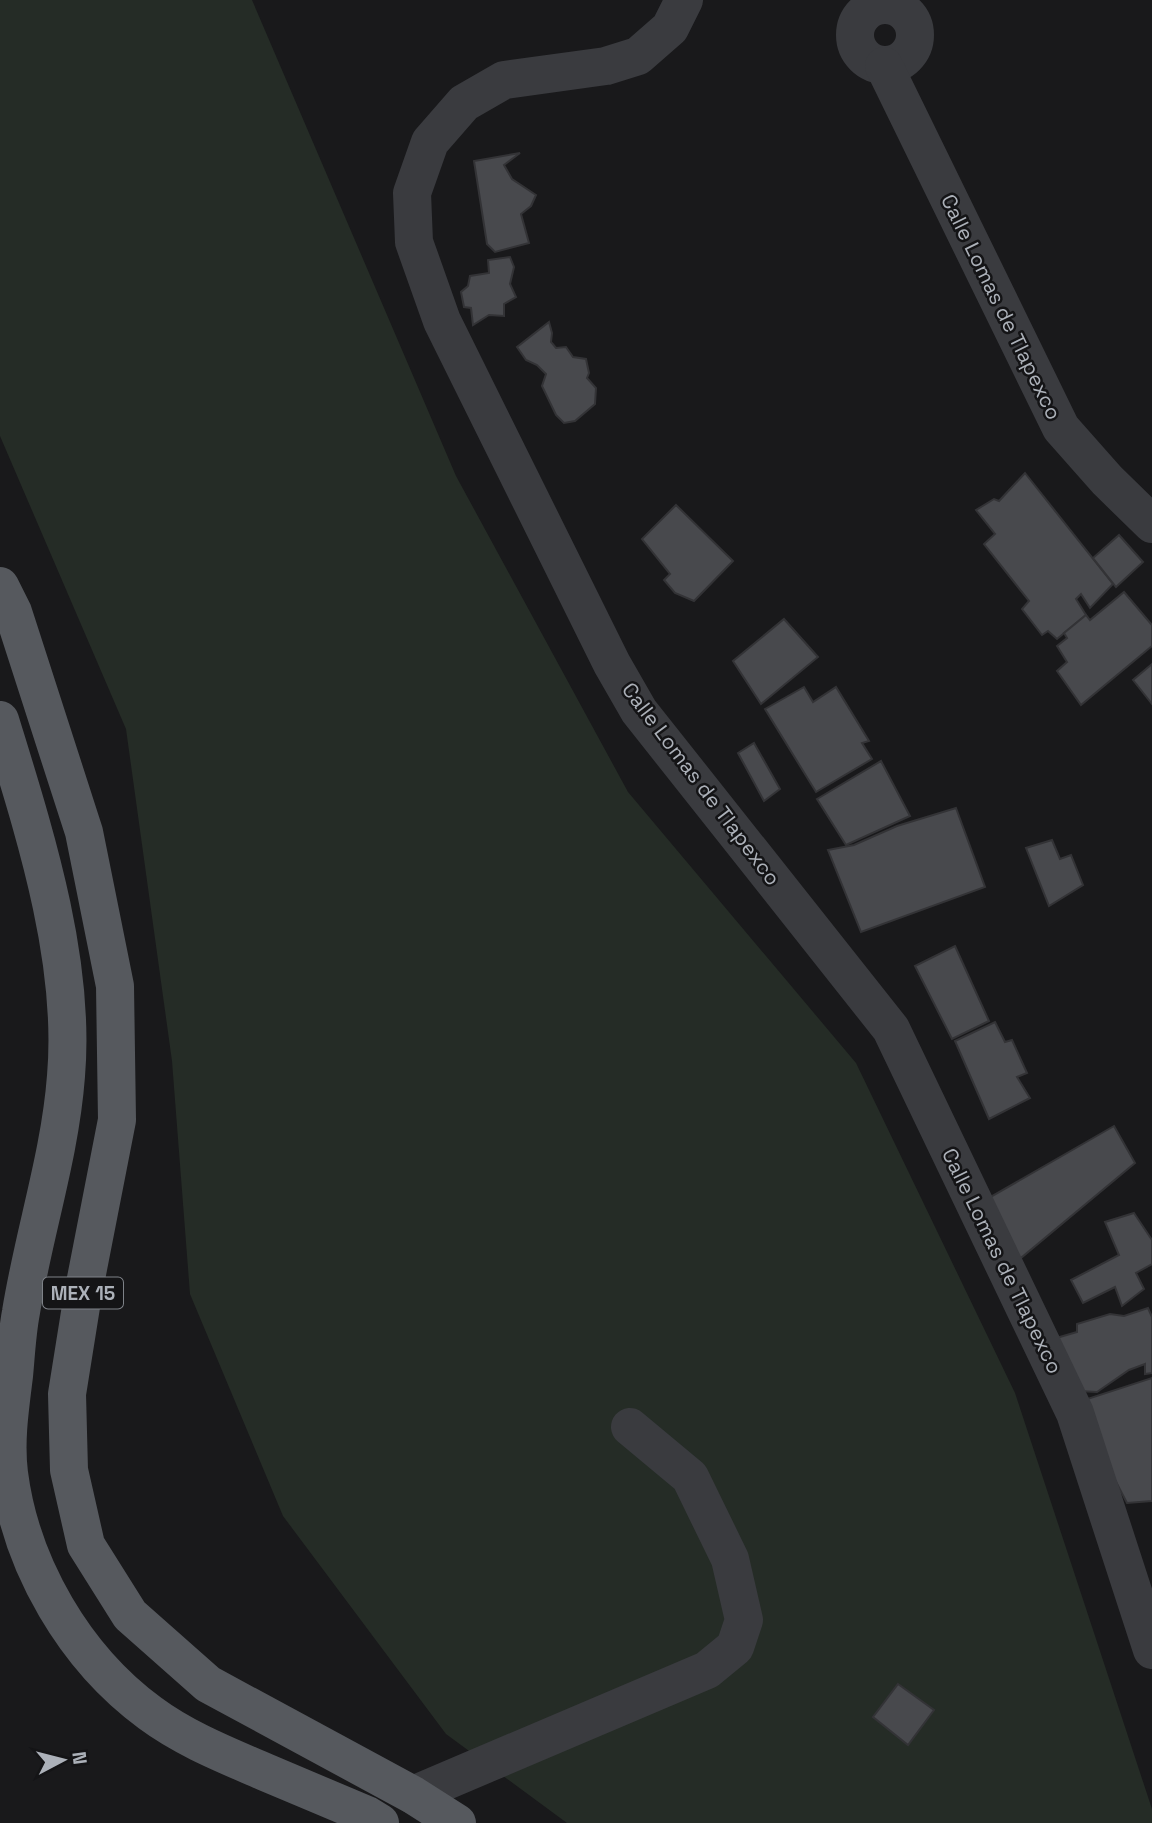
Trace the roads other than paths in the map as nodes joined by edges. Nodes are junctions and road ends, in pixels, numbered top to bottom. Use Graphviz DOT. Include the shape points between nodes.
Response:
graph roads {
  1 [pos="684,0"];
  2 [pos="864,8"];
  3 [pos="884,66"];
  4 [pos="1152,524"];
  5 [pos="0,586"];
  6 [pos="0,720"];
  7 [pos="7,1364"];
  8 [pos="630,1427"];
  9 [pos="1152,1650"];
  10 [pos="413,1795"];
  11 [pos="380,1823"];
  12 [pos="457,1823"];
  1 -- 9 [label="street, Calle Lomas de Tlapexco" via="670,28 638,55 606,66 504,80 464,103 430,142 412,193 414,242 442,321 639,711 891,1029 1074,1413"];
  2 -- 3 [label="street, Calle Lomas de Tlapexco" via="854,31 856,45 864,57"];
  2 -- 3 [label="street, Calle Lomas de Tlapexco" via="898,6 914,21 916,42 904,60"];
  3 -- 4 [label="street, Calle Lomas de Tlapexco" via="1060,428"];
  5 -- 10 [label="main road, MEX 15" via="13,612 84,832 115,986 117,1120 66,1394 69,1470 86,1545 130,1615 208,1685"];
  6 -- 7 [label="main road, MEX 15" via="47,890 67,1014 67,1074 59,1138"];
  7 -- 11 [label="main road, MEX 15" via="9,1471 18,1523 64,1623 107,1675 150,1713 215,1752"];
  8 -- 10 [label="street" via="690,1477 730,1559 744,1620 735,1647 707,1671"];
  10 -- 12 [label="main road, MEX 15"];
}
